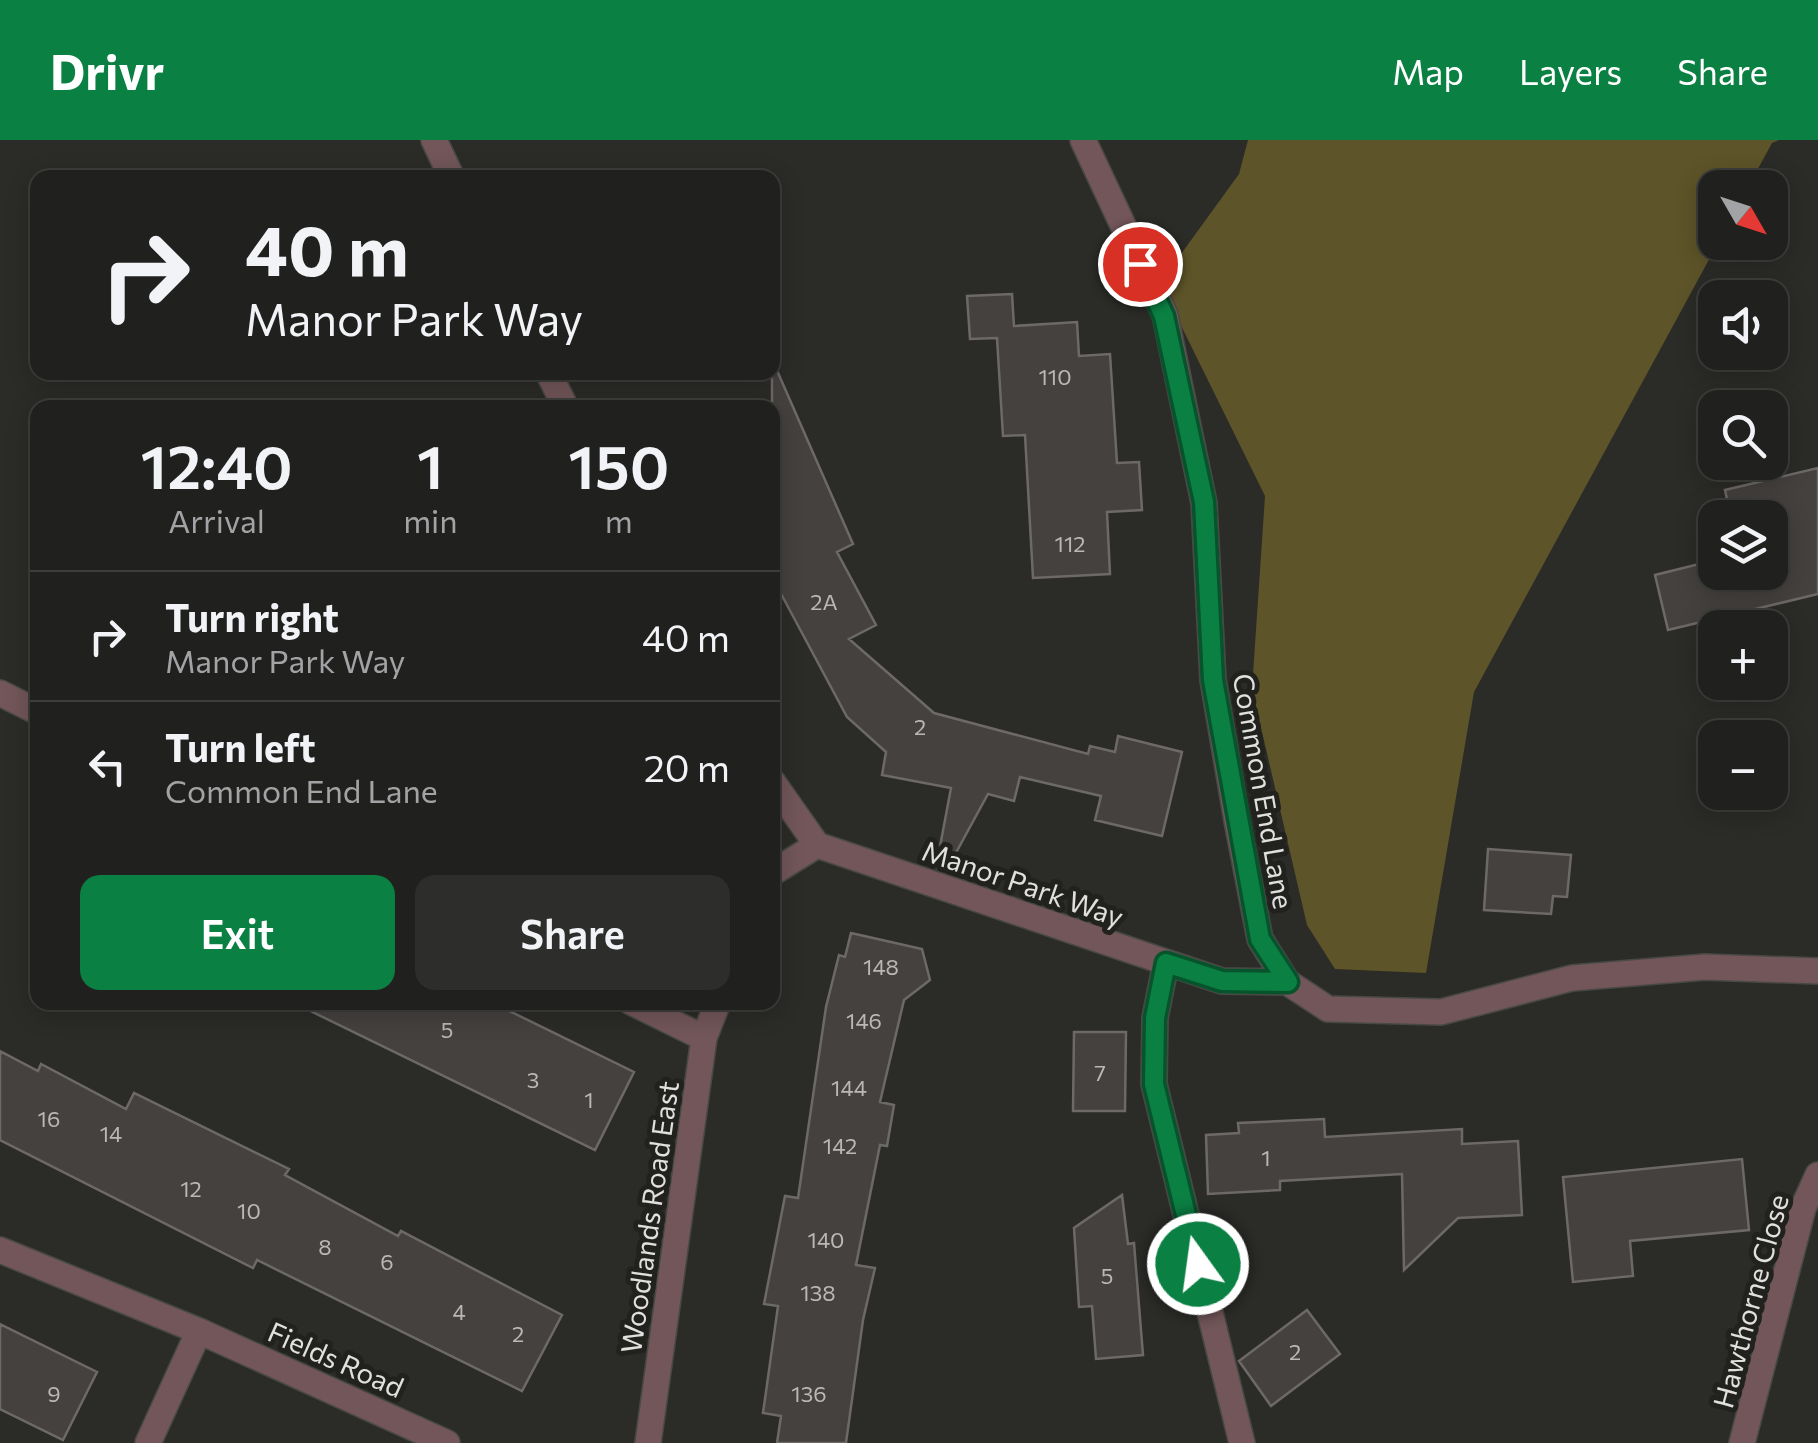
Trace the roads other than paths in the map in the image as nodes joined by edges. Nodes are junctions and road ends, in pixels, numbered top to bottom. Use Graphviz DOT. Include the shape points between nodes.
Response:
graph roads {
  1 [pos="434,140"];
  2 [pos="1083,140"];
  3 [pos="448,170"];
  4 [pos="0,694"];
  5 [pos="30,708"];
  6 [pos="780,792"];
  7 [pos="817,845"];
  8 [pos="780,868"];
  9 [pos="1166,963"];
  10 [pos="1818,972"];
  11 [pos="1288,982"];
  12 [pos="647,1010"];
  13 [pos="715,1010"];
  14 [pos="704,1038"];
  15 [pos="1818,1175"];
  16 [pos="0,1250"];
  17 [pos="199,1330"];
  18 [pos="148,1443"];
  19 [pos="448,1443"];
  20 [pos="648,1443"];
  21 [pos="1242,1443"];
  22 [pos="1742,1443"];
  1 -- 3 [label="street"];
  2 -- 11 [label="street, Common End Lane" via="1164,316 1204,502 1213,680 1240,838 1260,939"];
  4 -- 5 [label="street"];
  6 -- 7 [label="street"];
  7 -- 8 [label="street"];
  7 -- 9 [label="street, Manor Park Way"];
  9 -- 11 [label="street, Manor Park Way" via="1222,981"];
  9 -- 21 [label="street" via="1155,1018 1154,1084"];
  10 -- 11 [label="street, Common End Lane" via="1705,968 1572,978 1441,1012 1328,1009"];
  12 -- 14 [label="street"];
  13 -- 14 [label="street, Woodlands Road East"];
  14 -- 20 [label="street, Woodlands Road East"];
  15 -- 22 [label="street, Hawthorne Close"];
  16 -- 17 [label="street, Fields Road"];
  17 -- 18 [label="street"];
  17 -- 19 [label="street, Fields Road"];
}
